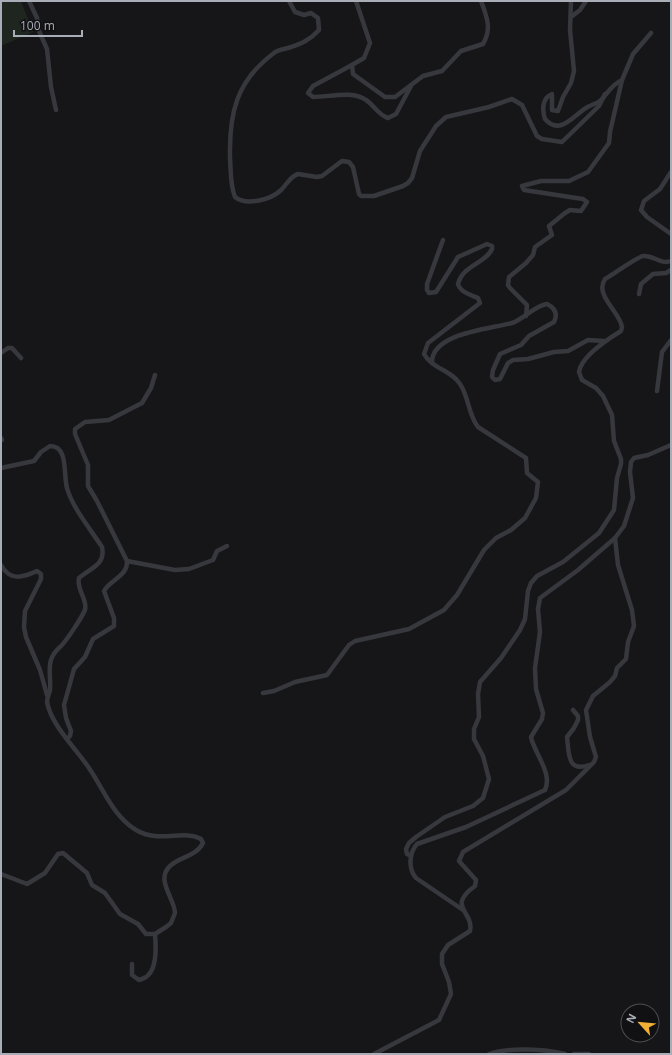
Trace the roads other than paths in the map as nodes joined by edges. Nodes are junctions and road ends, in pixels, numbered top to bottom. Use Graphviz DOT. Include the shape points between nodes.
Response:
graph roads {
  1 [pos="29,1"];
  2 [pos="289,1"];
  3 [pos="356,1"];
  4 [pos="482,1"];
  5 [pos="571,1"];
  6 [pos="586,1"];
  7 [pos="571,17"];
  8 [pos="651,33"];
  9 [pos="352,65"];
  10 [pos="622,80"];
  11 [pos="412,84"];
  12 [pos="605,94"];
  13 [pos="56,110"];
  14 [pos="671,172"];
  15 [pos="671,234"];
  16 [pos="443,240"];
  17 [pos="671,261"];
  18 [pos="671,270"];
  19 [pos="639,294"];
  20 [pos="526,316"];
  21 [pos="671,340"];
  22 [pos="604,341"];
  23 [pos="1,353"];
  24 [pos="21,358"];
  25 [pos="432,363"];
  26 [pos="155,375"];
  27 [pos="657,391"];
  28 [pos="671,445"];
  29 [pos="1,468"];
  30 [pos="615,538"];
  31 [pos="227,546"];
  32 [pos="127,561"];
  33 [pos="2,565"];
  34 [pos="263,693"];
  35 [pos="47,701"];
  36 [pos="573,710"];
  37 [pos="67,738"];
  38 [pos="591,764"];
  39 [pos="411,856"];
  40 [pos="1,874"];
  41 [pos="463,910"];
  42 [pos="155,934"];
  43 [pos="132,964"];
  44 [pos="374,1054"];
  45 [pos="489,1054"];
  46 [pos="565,1054"];
  47 [pos="574,1054"];
  48 [pos="589,1054"];
  1 -- 13 [label="street" via="47,49"];
  2 -- 12 [label="street" via="295,12 304,15 311,13 318,18 319,30 309,40 275,51 247,80 235,103 230,131 231,177 235,197 243,201 276,194 298,174 322,176 342,161 349,162 352,167 361,196 374,196 403,186 412,178 418,156 432,132 446,117 512,99 522,105 538,136 562,142 599,106"];
  3 -- 9 [label="street" via="370,43 364,58"];
  4 -- 11 [label="street" via="489,26 483,44 461,51 442,72 423,76"];
  5 -- 7 [label="street"];
  6 -- 7 [label="street"];
  7 -- 12 [label="street" via="573,78 558,111 552,110 554,96 550,95 546,99 543,107 545,119 554,126 564,124 585,108 600,101"];
  8 -- 10 [label="street" via="633,54"];
  9 -- 11 [label="street" via="355,76 387,98 395,97"];
  9 -- 11 [label="street" via="312,86 308,93 313,97 358,96 366,99 384,117 391,118 396,114"];
  10 -- 12 [label="street"];
  10 -- 20 [label="street" via="609,143 588,172 570,181 541,181 522,186 524,190 583,199 587,202 581,211 570,210 552,222 552,235 535,247 533,255 509,277 508,285 527,305"];
  14 -- 15 [label="street" via="660,189 644,201 642,210 647,217"];
  16 -- 25 [label="street" via="427,284 429,293 436,292 449,269 462,254 486,244 492,246 492,249 470,266 459,280 459,288 478,298 480,303 428,343 424,354"];
  17 -- 22 [label="street" via="662,262 648,256 640,256 605,279 602,287 622,327 621,331"];
  18 -- 19 [label="street" via="653,274 641,284"];
  20 -- 22 [label="street" via="547,304 552,306 556,316 552,325 529,336 521,345 500,354 493,370 492,378 495,380 500,379 508,363 513,360 568,351 588,340"];
  20 -- 25 [label="street" via="512,322 482,328 440,344 432,354"];
  21 -- 27 [label="street" via="662,352"];
  22 -- 39 [label="street" via="582,363 579,372 582,380 596,388 603,396 612,415 614,441 622,464 616,478 614,510 600,533 563,562 537,576 531,583 525,619 520,630 501,658 483,678 479,688 479,717 474,729 474,739 483,756 489,779 483,798 473,806 445,817 416,837 406,849 407,854"];
  23 -- 24 [label="street" via="12,348"];
  25 -- 34 [label="street" via="460,384 478,427 526,458 527,473 538,482 534,504 522,522 500,535 484,550 457,595 444,610 409,629 355,641 349,645 327,675 294,682"];
  26 -- 32 [label="street" via="152,388 142,403 109,420 81,423 75,432 88,465 88,486"];
  28 -- 30 [label="street" via="632,460 630,472 633,498 624,526"];
  29 -- 35 [label="street" via="34,461 50,446 58,447 62,451 67,489 102,547 100,563 80,578 79,585 86,604 84,611 64,642 52,655"];
  30 -- 38 [label="street" via="618,565 632,610 634,626 628,642 626,659 617,668 612,679 593,696 587,707 589,733 596,757"];
  30 -- 39 [label="street" via="578,570 546,592 539,602 540,632 535,668 542,719 531,737 546,777 545,790 472,825 417,844"];
  31 -- 32 [label="street" via="217,551 213,560 189,569 171,569"];
  32 -- 37 [label="street" via="124,573 104,591 114,618 114,626 93,639 71,678 64,705 70,731"];
  33 -- 35 [label="street" via="6,573 15,577 23,578 37,571 41,574 25,611 24,627 47,689"];
  35 -- 37 [label="street"];
  36 -- 38 [label="street" via="578,720 567,737 573,765 579,768"];
  37 -- 42 [label="street" via="89,767 114,809 127,824 154,837 194,836 202,840 202,845 198,849 167,869 165,883 175,913 171,923"];
  38 -- 41 [label="street" via="566,790 463,852 460,861 476,880 475,886 462,897"];
  39 -- 41 [label="street" via="412,874"];
  40 -- 42 [label="street" via="27,884 45,873 58,854 63,853 87,873 92,885 105,893 120,914 138,924 146,934"];
  41 -- 44 [label="street" via="471,926 470,930 448,945 442,954 442,964 451,994 439,1020"];
  42 -- 43 [label="street" via="154,963 149,975 142,980 134,978"];
  45 -- 46 [label="street" via="517,1050"];
  47 -- 48 [label="street"];
}
